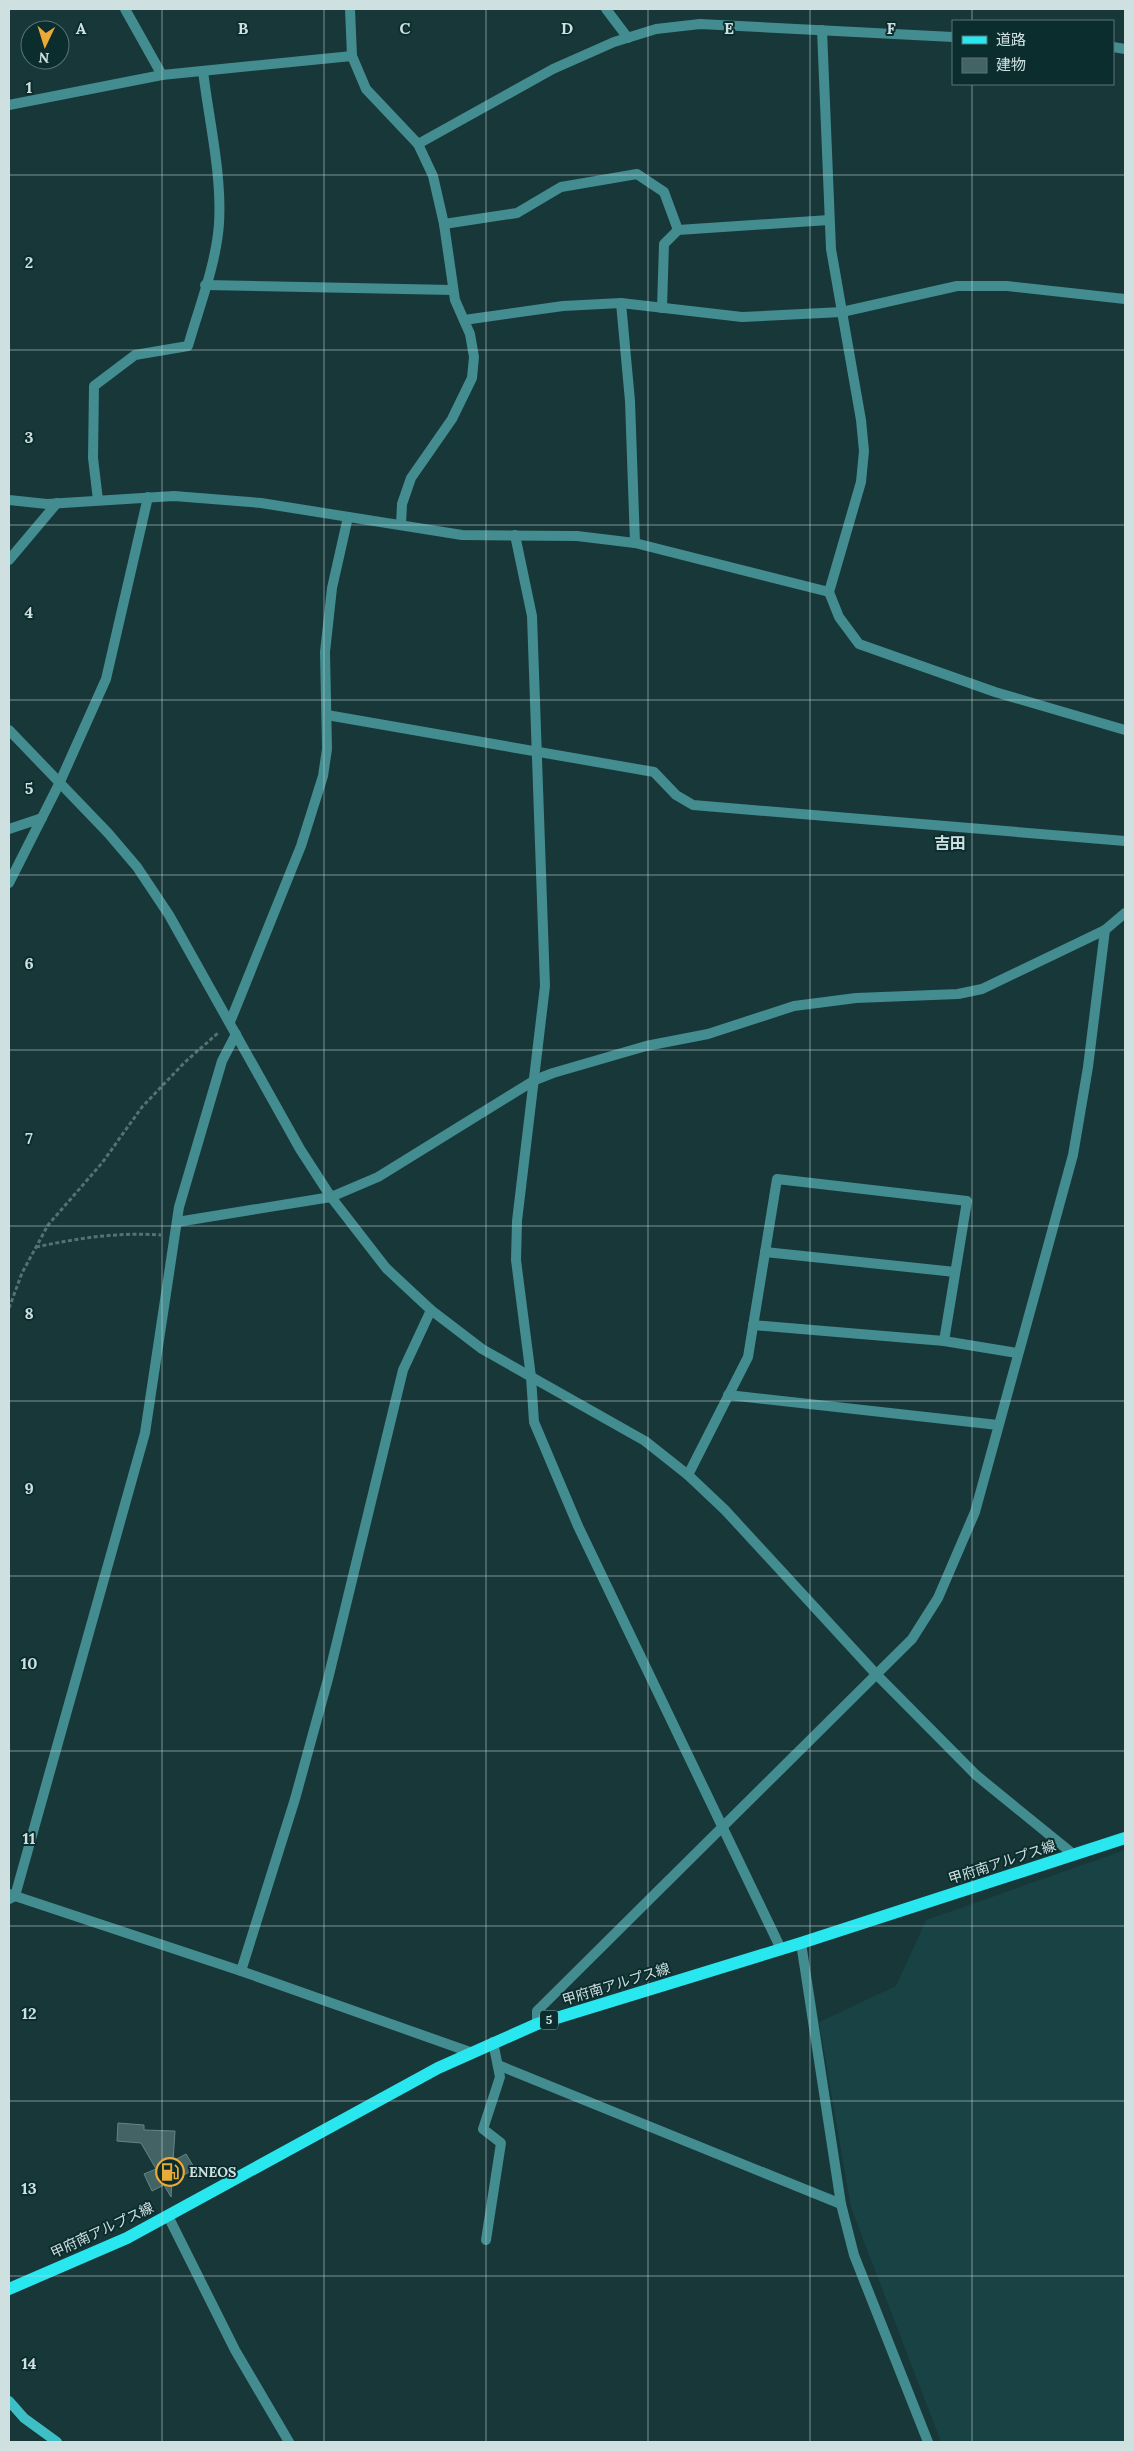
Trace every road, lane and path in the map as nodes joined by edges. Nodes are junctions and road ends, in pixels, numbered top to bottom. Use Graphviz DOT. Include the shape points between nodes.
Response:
graph roads {
  1 [pos="125,9"];
  2 [pos="350,9"];
  3 [pos="606,9"];
  4 [pos="822,30"];
  5 [pos="952,37"];
  6 [pos="628,38"];
  7 [pos="352,56"];
  8 [pos="203,71"];
  9 [pos="162,76"];
  10 [pos="9,105"];
  11 [pos="418,144"];
  12 [pos="829,220"];
  13 [pos="444,224"];
  14 [pos="678,230"];
  15 [pos="205,285"];
  16 [pos="453,290"];
  17 [pos="1125,299"];
  18 [pos="621,303"];
  19 [pos="662,308"];
  20 [pos="842,312"];
  21 [pos="464,320"];
  22 [pos="148,498"];
  23 [pos="9,500"];
  24 [pos="98,500"];
  25 [pos="57,503"];
  26 [pos="348,517"];
  27 [pos="401,525"];
  28 [pos="515,535"];
  29 [pos="635,544"];
  30 [pos="9,560"];
  31 [pos="829,592"];
  32 [pos="327,714"];
  33 [pos="9,730"];
  34 [pos="1125,730"];
  35 [pos="538,751"];
  36 [pos="59,784"];
  37 [pos="42,818"];
  38 [pos="9,829"];
  39 [pos="1125,841"];
  40 [pos="9,883"];
  41 [pos="1125,913"];
  42 [pos="1105,930"];
  43 [pos="230,1022"];
  44 [pos="236,1034"];
  45 [pos="535,1080"];
  46 [pos="331,1198"];
  47 [pos="177,1222"];
  48 [pos="174,1236"];
  49 [pos="36,1247"];
  50 [pos="765,1252"];
  51 [pos="955,1272"];
  52 [pos="9,1308"];
  53 [pos="431,1310"];
  54 [pos="753,1325"];
  55 [pos="944,1341"];
  56 [pos="1018,1353"];
  57 [pos="532,1377"];
  58 [pos="728,1395"];
  59 [pos="998,1425"];
  60 [pos="688,1475"];
  61 [pos="876,1674"];
  62 [pos="723,1827"];
  63 [pos="1125,1838"];
  64 [pos="1074,1854"];
  65 [pos="11,1896"];
  66 [pos="801,1943"];
  67 [pos="781,1949"];
  68 [pos="241,1971"];
  69 [pos="537,2024"];
  70 [pos="493,2042"];
  71 [pos="470,2052"];
  72 [pos="498,2065"];
  73 [pos="841,2204"];
  74 [pos="168,2216"];
  75 [pos="486,2240"];
  76 [pos="9,2288"];
  77 [pos="9,2402"];
  78 [pos="57,2442"];
  79 [pos="289,2442"];
  80 [pos="928,2442"];
  1 -- 9 [label="street"];
  2 -- 7 [label="street"];
  3 -- 6 [label="street"];
  4 -- 5 [label="street"];
  4 -- 6 [label="street" via="700,24 656,29"];
  4 -- 12 [label="street"];
  6 -- 11 [label="street" via="553,69"];
  7 -- 8 [label="street"];
  7 -- 11 [label="street" via="366,89"];
  8 -- 9 [label="street"];
  8 -- 15 [label="street" via="219,223 214,257"];
  9 -- 10 [label="street"];
  11 -- 13 [label="street" via="433,176"];
  12 -- 14 [label="street"];
  12 -- 20 [label="street"];
  13 -- 14 [label="street" via="517,213 561,187 637,174 664,192"];
  13 -- 16 [label="street"];
  14 -- 19 [label="street" via="664,244"];
  15 -- 16 [label="street"];
  15 -- 24 [label="street" via="188,346 135,355 94,386 93,458"];
  16 -- 21 [label="street"];
  17 -- 20 [label="street" via="1007,286 957,286"];
  18 -- 19 [label="street"];
  18 -- 21 [label="street" via="563,306"];
  18 -- 29 [label="street" via="630,401"];
  19 -- 20 [label="street" via="742,317"];
  20 -- 31 [label="street" via="864,451 861,482"];
  21 -- 27 [label="street" via="474,357 472,378 452,420 411,478 402,504"];
  22 -- 24 [label="street"];
  22 -- 26 [label="street" via="174,496 261,503"];
  22 -- 36 [label="street" via="106,679"];
  23 -- 25 [label="street"];
  24 -- 25 [label="street"];
  25 -- 30 [label="street"];
  26 -- 27 [label="street"];
  26 -- 32 [label="street" via="332,588 325,652"];
  27 -- 28 [label="street" via="462,535"];
  28 -- 29 [label="street" via="577,536"];
  28 -- 35 [label="street" via="532,616"];
  29 -- 31 [label="street"];
  31 -- 34 [label="street" via="839,617 859,644 995,692"];
  32 -- 35 [label="street"];
  32 -- 43 [label="street" via="327,749 320,785 300,846"];
  33 -- 36 [label="street"];
  35 -- 39 [label="street" via="654,772 676,795 693,805"];
  35 -- 45 [label="street" via="545,986"];
  36 -- 37 [label="street"];
  36 -- 43 [label="street" via="137,867 169,915"];
  37 -- 38 [label="street"];
  37 -- 40 [label="street"];
  41 -- 42 [label="street"];
  42 -- 45 [label="street" via="982,989 958,994 856,998 794,1006 708,1034 646,1046"];
  42 -- 56 [label="street" via="1088,1067 1072,1155"];
  43 -- 44 [label="street"];
  43 -- 49 [label="path" via="142,1107 102,1163 48,1225"];
  44 -- 46 [label="street"];
  44 -- 47 [label="street" via="222,1062"];
  45 -- 46 [label="street" via="378,1177"];
  45 -- 57 [label="street" via="517,1221 516,1260"];
  46 -- 47 [label="street"];
  46 -- 53 [label="street" via="386,1268"];
  47 -- 48 [label="street"];
  48 -- 49 [label="path" via="130,1232 88,1236"];
  48 -- 65 [label="street" via="145,1433"];
  49 -- 52 [label="path"];
  50 -- 51 [label="street"];
  50 -- 51 [label="street" via="777,1179 967,1200"];
  50 -- 54 [label="street"];
  51 -- 55 [label="street"];
  53 -- 57 [label="street" via="482,1349"];
  53 -- 68 [label="street" via="403,1370 328,1679 295,1799"];
  54 -- 55 [label="street"];
  54 -- 58 [label="street" via="748,1357"];
  55 -- 56 [label="street"];
  56 -- 59 [label="street"];
  57 -- 60 [label="street" via="645,1441"];
  57 -- 62 [label="street" via="534,1422 578,1526"];
  58 -- 59 [label="street"];
  58 -- 60 [label="street"];
  59 -- 61 [label="street" via="975,1512 938,1598 912,1639"];
  60 -- 61 [label="street" via="725,1510"];
  61 -- 62 [label="street"];
  61 -- 64 [label="street" via="976,1775"];
  62 -- 67 [label="street"];
  62 -- 69 [label="street" via="537,2011"];
  63 -- 64 [label="main road, 甲府南アルプス線 / 5"];
  64 -- 66 [label="main road, 甲府南アルプス線 / 5"];
  65 -- 68 [label="street"];
  66 -- 67 [label="main road, 甲府南アルプス線 / 5"];
  66 -- 73 [label="street"];
  67 -- 69 [label="main road, 甲府南アルプス線 / 5"];
  68 -- 71 [label="street"];
  69 -- 70 [label="main road, 甲府南アルプス線 / 5"];
  70 -- 71 [label="main road, 甲府南アルプス線 / 5"];
  70 -- 72 [label="street"];
  71 -- 74 [label="main road, 甲府南アルプス線 / 5"];
  72 -- 73 [label="street"];
  72 -- 75 [label="street" via="500,2078 484,2129 501,2143"];
  73 -- 80 [label="street" via="854,2255"];
  74 -- 76 [label="main road, 甲府南アルプス線 / 5" via="127,2238"];
  74 -- 79 [label="street" via="235,2350"];
  77 -- 78 [label="street" via="24,2418"];
}
